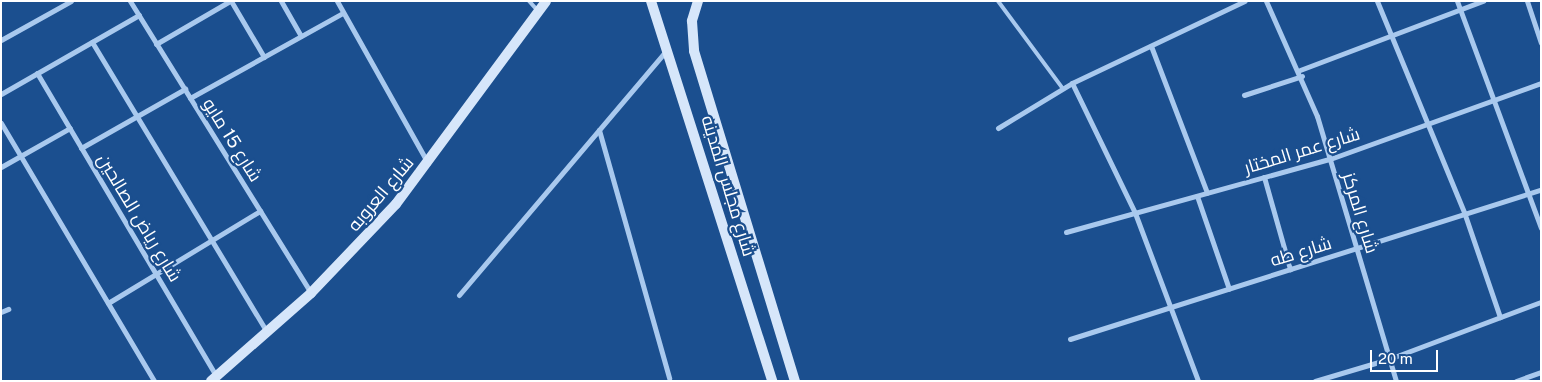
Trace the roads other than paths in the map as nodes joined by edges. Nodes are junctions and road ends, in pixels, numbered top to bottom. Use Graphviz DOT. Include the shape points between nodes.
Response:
graph roads {
  1 [pos="71,1"];
  2 [pos="130,1"];
  3 [pos="230,1"];
  4 [pos="281,1"];
  5 [pos="337,1"];
  6 [pos="529,1"];
  7 [pos="546,1"];
  8 [pos="651,1"];
  9 [pos="698,1"];
  10 [pos="998,1"];
  11 [pos="1245,1"];
  12 [pos="1266,1"];
  13 [pos="1377,1"];
  14 [pos="1457,1"];
  15 [pos="1483,1"];
  16 [pos="1527,1"];
  17 [pos="1460,10"];
  18 [pos="539,11"];
  19 [pos="343,12"];
  20 [pos="139,16"];
  21 [pos="301,36"];
  22 [pos="1391,36"];
  23 [pos="1,40"];
  24 [pos="92,42"];
  25 [pos="1541,43"];
  26 [pos="156,44"];
  27 [pos="1151,46"];
  28 [pos="668,49"];
  29 [pos="264,57"];
  30 [pos="38,73"];
  31 [pos="1301,73"];
  32 [pos="1541,82"];
  33 [pos="1072,83"];
  34 [pos="184,89"];
  35 [pos="1063,89"];
  36 [pos="1,94"];
  37 [pos="1244,96"];
  38 [pos="190,98"];
  39 [pos="1494,100"];
  40 [pos="137,117"];
  41 [pos="1,123"];
  42 [pos="1427,124"];
  43 [pos="70,128"];
  44 [pos="998,128"];
  45 [pos="599,130"];
  46 [pos="81,148"];
  47 [pos="21,156"];
  48 [pos="1330,159"];
  49 [pos="428,164"];
  50 [pos="1,167"];
  51 [pos="1264,177"];
  52 [pos="1541,190"];
  53 [pos="1206,193"];
  54 [pos="1528,194"];
  55 [pos="1197,196"];
  56 [pos="260,211"];
  57 [pos="1135,213"];
  58 [pos="1465,215"];
  59 [pos="1541,228"];
  60 [pos="1066,232"];
  61 [pos="212,241"];
  62 [pos="1356,249"];
  63 [pos="1290,269"];
  64 [pos="156,274"];
  65 [pos="1229,289"];
  66 [pos="311,292"];
  67 [pos="459,295"];
  68 [pos="1541,302"];
  69 [pos="108,303"];
  70 [pos="1170,307"];
  71 [pos="8,308"];
  72 [pos="1,312"];
  73 [pos="1500,317"];
  74 [pos="267,332"];
  75 [pos="1070,339"];
  76 [pos="1389,359"];
  77 [pos="1541,372"];
  78 [pos="669,378"];
  79 [pos="214,379"];
  80 [pos="154,381"];
  81 [pos="772,381"];
  82 [pos="795,381"];
  83 [pos="1198,381"];
  84 [pos="1315,381"];
  85 [pos="1396,381"];
  86 [pos="1516,381"];
  1 -- 23 [label="street"];
  2 -- 20 [label="street, شارع 15 مايو"];
  3 -- 26 [label="street"];
  3 -- 29 [label="street"];
  4 -- 21 [label="street"];
  5 -- 19 [label="street"];
  6 -- 18 [label="lane"];
  7 -- 18 [label="street, شارع العروبه"];
  8 -- 28 [label="street, شارع مجلس المدينه"];
  9 -- 82 [label="street, شارع مجلس المدينه" via="692,21 694,51"];
  10 -- 35 [label="lane"];
  11 -- 27 [label="street"];
  12 -- 31 [label="street, شارع المركز"];
  13 -- 22 [label="street"];
  14 -- 17 [label="street"];
  15 -- 17 [label="street"];
  16 -- 25 [label="street"];
  17 -- 22 [label="street"];
  17 -- 39 [label="street"];
  18 -- 49 [label="street, شارع العروبه"];
  19 -- 21 [label="street"];
  19 -- 49 [label="street"];
  20 -- 24 [label="street"];
  20 -- 26 [label="street, شارع 15 مايو"];
  21 -- 29 [label="street"];
  22 -- 31 [label="street"];
  22 -- 42 [label="street"];
  24 -- 30 [label="street"];
  24 -- 40 [label="street"];
  26 -- 34 [label="street, شارع 15 مايو"];
  27 -- 33 [label="street"];
  27 -- 53 [label="street"];
  28 -- 45 [label="street"];
  28 -- 81 [label="street, شارع مجلس المدينه"];
  29 -- 38 [label="street"];
  30 -- 36 [label="street"];
  30 -- 43 [label="street, شارع رياض الصالحين"];
  31 -- 37 [label="street"];
  31 -- 48 [label="street, شارع المركز"];
  32 -- 39 [label="street, شارع عمر المختار"];
  33 -- 35 [label="street"];
  33 -- 57 [label="street"];
  34 -- 38 [label="street, شارع 15 مايو"];
  34 -- 40 [label="street"];
  35 -- 44 [label="street"];
  38 -- 56 [label="street, شارع 15 مايو"];
  39 -- 42 [label="street, شارع عمر المختار"];
  39 -- 54 [label="street"];
  40 -- 46 [label="street"];
  40 -- 61 [label="street"];
  41 -- 47 [label="street"];
  42 -- 48 [label="street, شارع عمر المختار"];
  42 -- 58 [label="street"];
  43 -- 46 [label="street, شارع رياض الصالحين"];
  43 -- 47 [label="street"];
  45 -- 67 [label="street"];
  45 -- 78 [label="street"];
  46 -- 64 [label="street, شارع رياض الصالحين"];
  47 -- 50 [label="street"];
  47 -- 69 [label="street"];
  48 -- 51 [label="street, شارع عمر المختار"];
  48 -- 62 [label="street, شارع المركز"];
  49 -- 66 [label="street, شارع العروبه" via="354,251"];
  51 -- 53 [label="street, شارع عمر المختار"];
  51 -- 63 [label="street"];
  52 -- 54 [label="street, شارع طه"];
  53 -- 55 [label="street, شارع عمر المختار"];
  54 -- 58 [label="street, شارع طه"];
  54 -- 59 [label="street"];
  55 -- 57 [label="street, شارع عمر المختار"];
  55 -- 65 [label="street"];
  56 -- 61 [label="street"];
  56 -- 66 [label="street, شارع 15 مايو"];
  57 -- 60 [label="street, شارع عمر المختار"];
  57 -- 70 [label="street"];
  58 -- 62 [label="street, شارع طه"];
  58 -- 73 [label="street"];
  61 -- 64 [label="street"];
  61 -- 74 [label="street"];
  62 -- 63 [label="street, شارع طه"];
  62 -- 76 [label="street, شارع المركز"];
  63 -- 65 [label="street, شارع طه"];
  64 -- 69 [label="street"];
  64 -- 79 [label="street, شارع رياض الصالحين"];
  65 -- 70 [label="street, شارع طه"];
  66 -- 74 [label="street, شارع العروبه"];
  68 -- 73 [label="street"];
  69 -- 80 [label="street"];
  70 -- 75 [label="street, شارع طه"];
  70 -- 83 [label="street"];
  71 -- 72 [label="street"];
  73 -- 76 [label="street"];
  74 -- 79 [label="street, شارع العروبه"];
  76 -- 84 [label="street"];
  76 -- 85 [label="street, شارع المركز"];
  77 -- 86 [label="street"];
}
